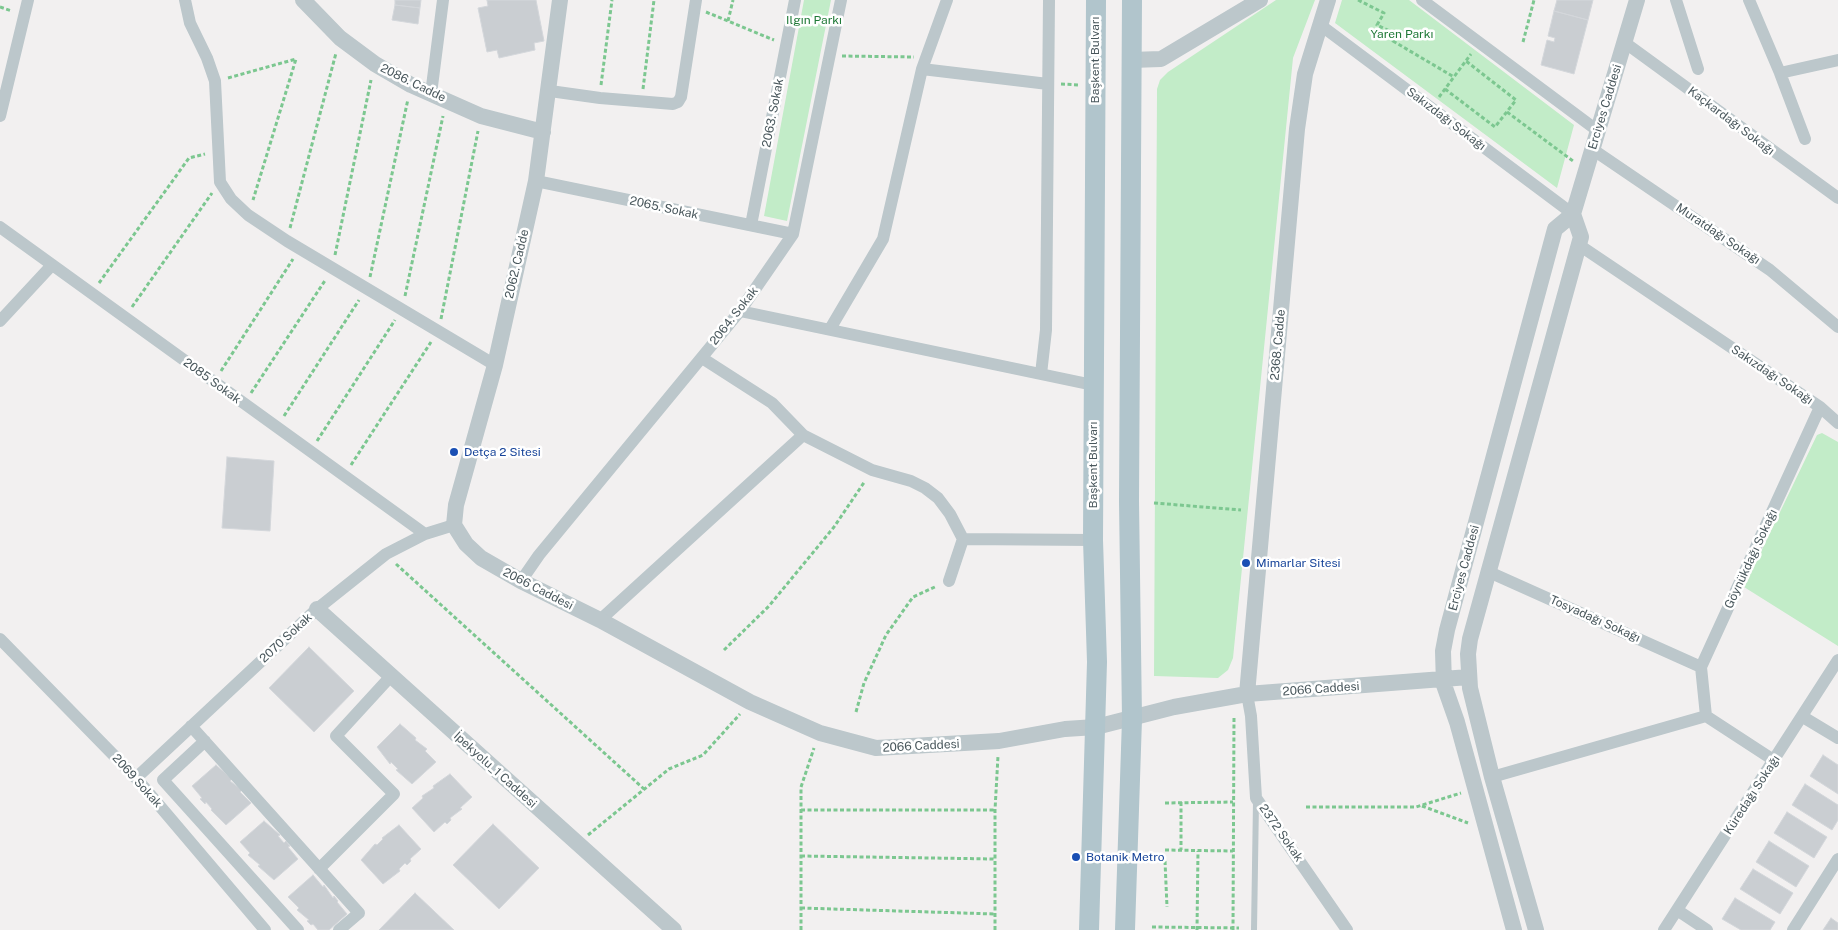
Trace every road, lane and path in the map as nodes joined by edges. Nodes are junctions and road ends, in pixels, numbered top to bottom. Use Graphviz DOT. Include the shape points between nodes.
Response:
graph roads {
  1 [pos="28,0"];
  2 [pos="185,0"];
  3 [pos="443,0"];
  4 [pos="560,0"];
  5 [pos="612,0"];
  6 [pos="654,0"];
  7 [pos="734,0"];
  8 [pos="795,0"];
  9 [pos="841,0"];
  10 [pos="947,0"];
  11 [pos="1049,0"];
  12 [pos="1096,0"];
  13 [pos="1132,0"];
  14 [pos="1260,0"];
  15 [pos="1328,0"];
  16 [pos="1358,0"];
  17 [pos="1422,0"];
  18 [pos="1534,0"];
  19 [pos="1637,0"];
  20 [pos="1676,0"];
  21 [pos="1749,0"];
  22 [pos="305,1"];
  23 [pos="696,4"];
  24 [pos="728,21"];
  25 [pos="1319,24"];
  26 [pos="340,38"];
  27 [pos="1523,42"];
  28 [pos="1624,42"];
  29 [pos="1480,43"];
  30 [pos="786,46"];
  31 [pos="831,56"];
  32 [pos="927,57"];
  33 [pos="1131,60"];
  34 [pos="1838,60"];
  35 [pos="1466,61"];
  36 [pos="374,64"];
  37 [pos="922,69"];
  38 [pos="1698,69"];
  39 [pos="1780,73"];
  40 [pos="1454,77"];
  41 [pos="215,81"];
  42 [pos="411,84"];
  43 [pos="1048,84"];
  44 [pos="1095,85"];
  45 [pos="1445,88"];
  46 [pos="550,91"];
  47 [pos="439,96"];
  48 [pos="600,98"];
  49 [pos="642,102"];
  50 [pos="1431,108"];
  51 [pos="1507,112"];
  52 [pos="0,116"];
  53 [pos="481,116"];
  54 [pos="1598,131"];
  55 [pos="543,132"];
  56 [pos="1805,139"];
  57 [pos="1592,149"];
  58 [pos="217,151"];
  59 [pos="1586,171"];
  60 [pos="536,181"];
  61 [pos="220,182"];
  62 [pos="1838,198"];
  63 [pos="1573,214"];
  64 [pos="248,215"];
  65 [pos="751,225"];
  66 [pos="0,227"];
  67 [pos="793,234"];
  68 [pos="287,240"];
  69 [pos="1579,245"];
  70 [pos="300,248"];
  71 [pos="52,265"];
  72 [pos="333,268"];
  73 [pos="367,288"];
  74 [pos="92,294"];
  75 [pos="402,309"];
  76 [pos="740,311"];
  77 [pos="125,318"];
  78 [pos="0,321"];
  79 [pos="1838,327"];
  80 [pos="439,330"];
  81 [pos="830,330"];
  82 [pos="702,358"];
  83 [pos="495,365"];
  84 [pos="1041,374"];
  85 [pos="214,382"];
  86 [pos="1093,385"];
  87 [pos="244,404"];
  88 [pos="1820,407"];
  89 [pos="1838,423"];
  90 [pos="276,427"];
  91 [pos="803,435"];
  92 [pos="310,452"];
  93 [pos="872,470"];
  94 [pos="343,476"];
  95 [pos="1154,503"];
  96 [pos="1241,510"];
  97 [pos="454,525"];
  98 [pos="425,534"];
  99 [pos="963,539"];
  100 [pos="1093,540"];
  101 [pos="386,554"];
  102 [pos="1489,572"];
  103 [pos="521,581"];
  104 [pos="949,581"];
  105 [pos="316,609"];
  106 [pos="600,620"];
  107 [pos="0,639"];
  108 [pos="724,650"];
  109 [pos="1838,660"];
  110 [pos="1701,668"];
  111 [pos="391,676"];
  112 [pos="1469,678"];
  113 [pos="1444,680"];
  114 [pos="1246,694"];
  115 [pos="750,702"];
  116 [pos="856,712"];
  117 [pos="1706,716"];
  118 [pos="1803,717"];
  119 [pos="1234,718"];
  120 [pos="1132,719"];
  121 [pos="191,726"];
  122 [pos="1096,727"];
  123 [pos="820,733"];
  124 [pos="1838,738"];
  125 [pos="205,741"];
  126 [pos="999,741"];
  127 [pos="1775,760"];
  128 [pos="1492,777"];
  129 [pos="136,778"];
  130 [pos="644,788"];
  131 [pos="1469,790"];
  132 [pos="1256,798"];
  133 [pos="1165,802"];
  134 [pos="1181,802"];
  135 [pos="1233,802"];
  136 [pos="1421,806"];
  137 [pos="1306,807"];
  138 [pos="801,810"];
  139 [pos="995,810"];
  140 [pos="1473,825"];
  141 [pos="578,844"];
  142 [pos="1165,850"];
  143 [pos="1181,850"];
  144 [pos="1198,851"];
  145 [pos="1233,851"];
  146 [pos="801,856"];
  147 [pos="1838,858"];
  148 [pos="995,859"];
  149 [pos="1164,861"];
  150 [pos="319,868"];
  151 [pos="1167,907"];
  152 [pos="801,908"];
  153 [pos="1677,910"];
  154 [pos="995,914"];
  155 [pos="1152,928"];
  156 [pos="1238,928"];
  157 [pos="1197,929"];
  158 [pos="1233,929"];
  159 [pos="265,930"];
  160 [pos="298,930"];
  161 [pos="339,930"];
  162 [pos="674,930"];
  163 [pos="801,930"];
  164 [pos="995,930"];
  165 [pos="1089,930"];
  166 [pos="1125,930"];
  167 [pos="1254,930"];
  168 [pos="1347,930"];
  169 [pos="1514,930"];
  170 [pos="1536,930"];
  171 [pos="1664,930"];
  172 [pos="1707,930"];
  173 [pos="1793,930"];
  1 -- 52 [label="street"];
  2 -- 41 [label="street" via="190,22"];
  3 -- 47 [label="street"];
  4 -- 46 [label="street, 2062. Cadde"];
  5 -- 48 [label="path"];
  6 -- 49 [label="path"];
  7 -- 24 [label="path"];
  8 -- 30 [label="street, 2063. Sokak"];
  9 -- 31 [label="street, 2064. Sokak"];
  10 -- 32 [label="street"];
  11 -- 43 [label="street"];
  12 -- 44 [label="main road, Başkent Bulvarı"];
  13 -- 33 [label="main road"];
  14 -- 33 [label="street" via="1161,59"];
  15 -- 25 [label="street, 2368. Cadde"];
  16 -- 40 [label="path" via="1384,12 1377,25 1396,34 1393,41"];
  17 -- 29 [label="street"];
  18 -- 27 [label="path"];
  19 -- 28 [label="street, Erciyes Caddesi"];
  20 -- 38 [label="street"];
  21 -- 39 [label="street"];
  22 -- 26 [label="street, 2086. Cadde"];
  23 -- 24 [label="path"];
  23 -- 49 [label="street" via="681,98 673,104"];
  24 -- 30 [label="path"];
  25 -- 50 [label="street, Sakızdağı Sokağı"];
  25 -- 114 [label="street, 2368. Cadde" via="1305,74 1297,129"];
  26 -- 36 [label="street, 2086. Cadde"];
  26 -- 68 [label="path"];
  28 -- 54 [label="street, Erciyes Caddesi"];
  28 -- 62 [label="street, Kaçkardağı Sokağı"];
  29 -- 35 [label="path"];
  29 -- 54 [label="street"];
  30 -- 65 [label="street, 2063. Sokak"];
  31 -- 32 [label="path"];
  31 -- 67 [label="street, 2064. Sokak"];
  32 -- 37 [label="street"];
  33 -- 120 [label="main road" via="1129,501"];
  34 -- 39 [label="street"];
  35 -- 40 [label="path"];
  35 -- 51 [label="path" via="1516,100"];
  36 -- 42 [label="street, 2086. Cadde"];
  36 -- 72 [label="path"];
  37 -- 43 [label="street"];
  37 -- 81 [label="street" via="883,239"];
  39 -- 56 [label="street"];
  40 -- 45 [label="path"];
  41 -- 58 [label="street"];
  41 -- 64 [label="path" via="296,59"];
  42 -- 47 [label="street, 2086. Cadde"];
  42 -- 73 [label="path"];
  43 -- 44 [label="path"];
  43 -- 84 [label="street" via="1046,330"];
  44 -- 86 [label="main road, Başkent Bulvarı"];
  45 -- 50 [label="path"];
  45 -- 51 [label="path" via="1495,127"];
  46 -- 48 [label="street"];
  46 -- 55 [label="street, 2062. Cadde"];
  47 -- 53 [label="street, 2086. Cadde"];
  47 -- 75 [label="path"];
  48 -- 49 [label="street"];
  50 -- 63 [label="street, Sakızdağı Sokağı"];
  51 -- 59 [label="path"];
  53 -- 55 [label="street, 2086. Cadde"];
  53 -- 80 [label="path"];
  54 -- 57 [label="street, Erciyes Caddesi"];
  55 -- 60 [label="street, 2062. Cadde"];
  57 -- 59 [label="street, Erciyes Caddesi"];
  57 -- 79 [label="street, Muratdağı Sokağı" via="1770,270"];
  58 -- 61 [label="street"];
  58 -- 74 [label="path" via="189,158"];
  59 -- 63 [label="street, Erciyes Caddesi"];
  60 -- 65 [label="street, 2065. Sokak"];
  60 -- 83 [label="street, 2062. Cadde"];
  61 -- 64 [label="street" via="231,199"];
  61 -- 77 [label="path"];
  63 -- 69 [label="street, Erciyes Caddesi" via="1581,237"];
  63 -- 113 [label="street, Erciyes Caddesi" via="1555,229 1447,630 1443,651"];
  64 -- 68 [label="street"];
  65 -- 67 [label="street, 2065. Sokak"];
  66 -- 71 [label="street, 2085 Sokak"];
  67 -- 76 [label="street, 2064. Sokak"];
  68 -- 70 [label="street"];
  69 -- 88 [label="street, Sakızdağı Sokağı"];
  69 -- 102 [label="street, Erciyes Caddesi"];
  70 -- 72 [label="street"];
  70 -- 85 [label="path"];
  71 -- 74 [label="street, 2085 Sokak"];
  71 -- 78 [label="street"];
  72 -- 73 [label="street"];
  72 -- 87 [label="path"];
  73 -- 75 [label="street"];
  73 -- 90 [label="path"];
  74 -- 77 [label="street, 2085 Sokak"];
  75 -- 80 [label="street"];
  75 -- 92 [label="path"];
  76 -- 81 [label="street"];
  76 -- 82 [label="street, 2064. Sokak"];
  77 -- 85 [label="street, 2085 Sokak"];
  80 -- 83 [label="street"];
  80 -- 94 [label="path"];
  81 -- 84 [label="street"];
  82 -- 91 [label="street" via="772,404"];
  82 -- 103 [label="street, 2064. Sokak"];
  83 -- 97 [label="street, 2062. Cadde" via="456,505"];
  84 -- 86 [label="street"];
  85 -- 87 [label="street, 2085 Sokak"];
  86 -- 100 [label="main road, Başkent Bulvarı"];
  87 -- 90 [label="street, 2085 Sokak"];
  88 -- 89 [label="street, Sakızdağı Sokağı"];
  88 -- 110 [label="street, Göynükdağı Sokağı"];
  90 -- 92 [label="street, 2085 Sokak"];
  91 -- 93 [label="street"];
  91 -- 106 [label="street"];
  92 -- 94 [label="street, 2085 Sokak"];
  93 -- 99 [label="street" via="925,488 950,514"];
  93 -- 108 [label="path" via="834,526 768,606"];
  94 -- 98 [label="street, 2085 Sokak"];
  95 -- 96 [label="path"];
  97 -- 98 [label="street, 2070 Sokak"];
  97 -- 103 [label="street, 2066 Caddesi" via="466,544 481,558"];
  98 -- 101 [label="street, 2070 Sokak"];
  99 -- 100 [label="street"];
  99 -- 104 [label="street"];
  100 -- 122 [label="main road, Başkent Bulvarı"];
  101 -- 105 [label="street, 2070 Sokak"];
  101 -- 130 [label="path"];
  102 -- 110 [label="street, Tosyadağı Sokağı"];
  102 -- 112 [label="street, Erciyes Caddesi" via="1470,639"];
  103 -- 106 [label="street, 2066 Caddesi"];
  104 -- 116 [label="path" via="913,597 886,635 864,683"];
  105 -- 111 [label="street, İpekyolu_1 Caddesi"];
  105 -- 121 [label="street, 2070 Sokak"];
  106 -- 115 [label="street, 2066 Caddesi"];
  107 -- 129 [label="street, 2069 Sokak"];
  109 -- 118 [label="street, Küredağı Sokağı"];
  110 -- 117 [label="street"];
  111 -- 141 [label="street, İpekyolu_1 Caddesi"];
  111 -- 150 [label="street" via="336,736 394,794"];
  112 -- 113 [label="street, 2066 Caddesi"];
  112 -- 128 [label="street, Erciyes Caddesi"];
  113 -- 114 [label="street, 2066 Caddesi"];
  113 -- 169 [label="street, Erciyes Caddesi"];
  114 -- 120 [label="street, 2066 Caddesi" via="1174,707"];
  114 -- 132 [label="street, 2372 Sokak" via="1251,716"];
  115 -- 123 [label="street, 2066 Caddesi"];
  115 -- 130 [label="path" via="703,755 669,768"];
  117 -- 127 [label="street"];
  117 -- 128 [label="street"];
  118 -- 124 [label="street"];
  118 -- 127 [label="street, Küredağı Sokağı"];
  119 -- 135 [label="path"];
  120 -- 122 [label="street, 2066 Caddesi"];
  120 -- 166 [label="main road"];
  121 -- 125 [label="street"];
  121 -- 129 [label="street, 2070 Sokak"];
  122 -- 126 [label="street, 2066 Caddesi" via="1064,729"];
  122 -- 165 [label="main road, Başkent Bulvarı"];
  123 -- 126 [label="street, 2066 Caddesi" via="876,748"];
  123 -- 138 [label="path" via="801,787"];
  125 -- 150 [label="street"];
  125 -- 160 [label="street" via="163,780"];
  126 -- 139 [label="path"];
  127 -- 153 [label="street, Küredağı Sokağı"];
  128 -- 170 [label="street, Erciyes Caddesi"];
  129 -- 159 [label="street, 2069 Sokak"];
  130 -- 141 [label="path"];
  131 -- 136 [label="path"];
  132 -- 167 [label="lane"];
  132 -- 168 [label="street, 2372 Sokak"];
  133 -- 134 [label="path"];
  134 -- 135 [label="path"];
  134 -- 143 [label="path"];
  135 -- 145 [label="path"];
  136 -- 137 [label="path"];
  136 -- 140 [label="path"];
  138 -- 139 [label="path"];
  138 -- 146 [label="path"];
  139 -- 148 [label="path"];
  141 -- 162 [label="street, İpekyolu_1 Caddesi"];
  142 -- 143 [label="path"];
  143 -- 144 [label="path"];
  144 -- 145 [label="path"];
  144 -- 157 [label="path"];
  145 -- 158 [label="path"];
  146 -- 148 [label="path"];
  146 -- 152 [label="path"];
  147 -- 173 [label="street"];
  148 -- 154 [label="path"];
  149 -- 151 [label="path"];
  150 -- 161 [label="street" via="359,913"];
  152 -- 154 [label="path"];
  152 -- 163 [label="path"];
  153 -- 171 [label="street, Küredağı Sokağı"];
  153 -- 172 [label="street"];
  154 -- 164 [label="path"];
  155 -- 157 [label="path"];
  156 -- 158 [label="path"];
  157 -- 158 [label="path"];
}
